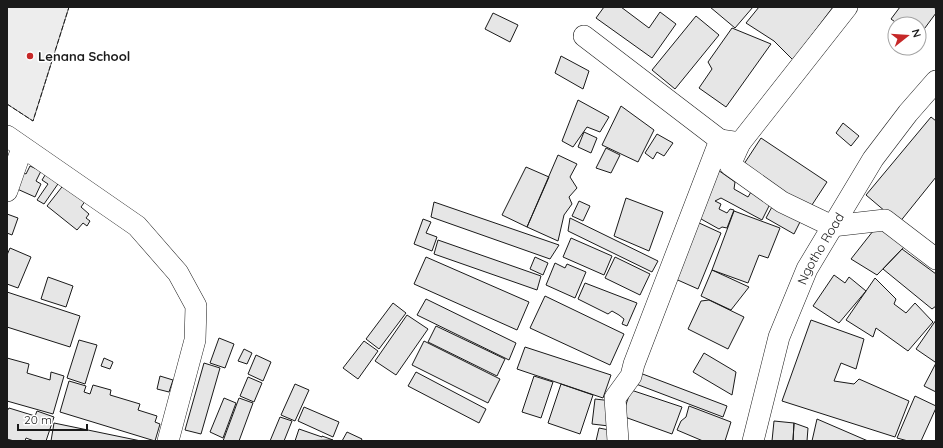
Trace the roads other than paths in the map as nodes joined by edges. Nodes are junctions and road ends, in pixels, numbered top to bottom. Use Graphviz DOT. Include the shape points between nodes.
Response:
graph roads {
  1 [pos="847,7"];
  2 [pos="584,36"];
  3 [pos="936,81"];
  4 [pos="730,141"];
  5 [pos="14,142"];
  6 [pos="7,192"];
  7 [pos="832,226"];
  8 [pos="936,258"];
  9 [pos="168,441"];
  10 [pos="618,441"];
  11 [pos="753,441"];
  1 -- 4 [label="street"];
  2 -- 4 [label="street"];
  3 -- 7 [label="street, Ngotho Road" via="873,159"];
  4 -- 7 [label="street" via="730,165 782,202"];
  4 -- 10 [label="street" via="636,358 631,376 615,398"];
  5 -- 6 [label="street"];
  5 -- 9 [label="street" via="137,226 178,273 196,306 195,340"];
  7 -- 8 [label="street" via="885,220"];
  7 -- 11 [label="street, Ngotho Road" via="807,269 779,337"];
}
